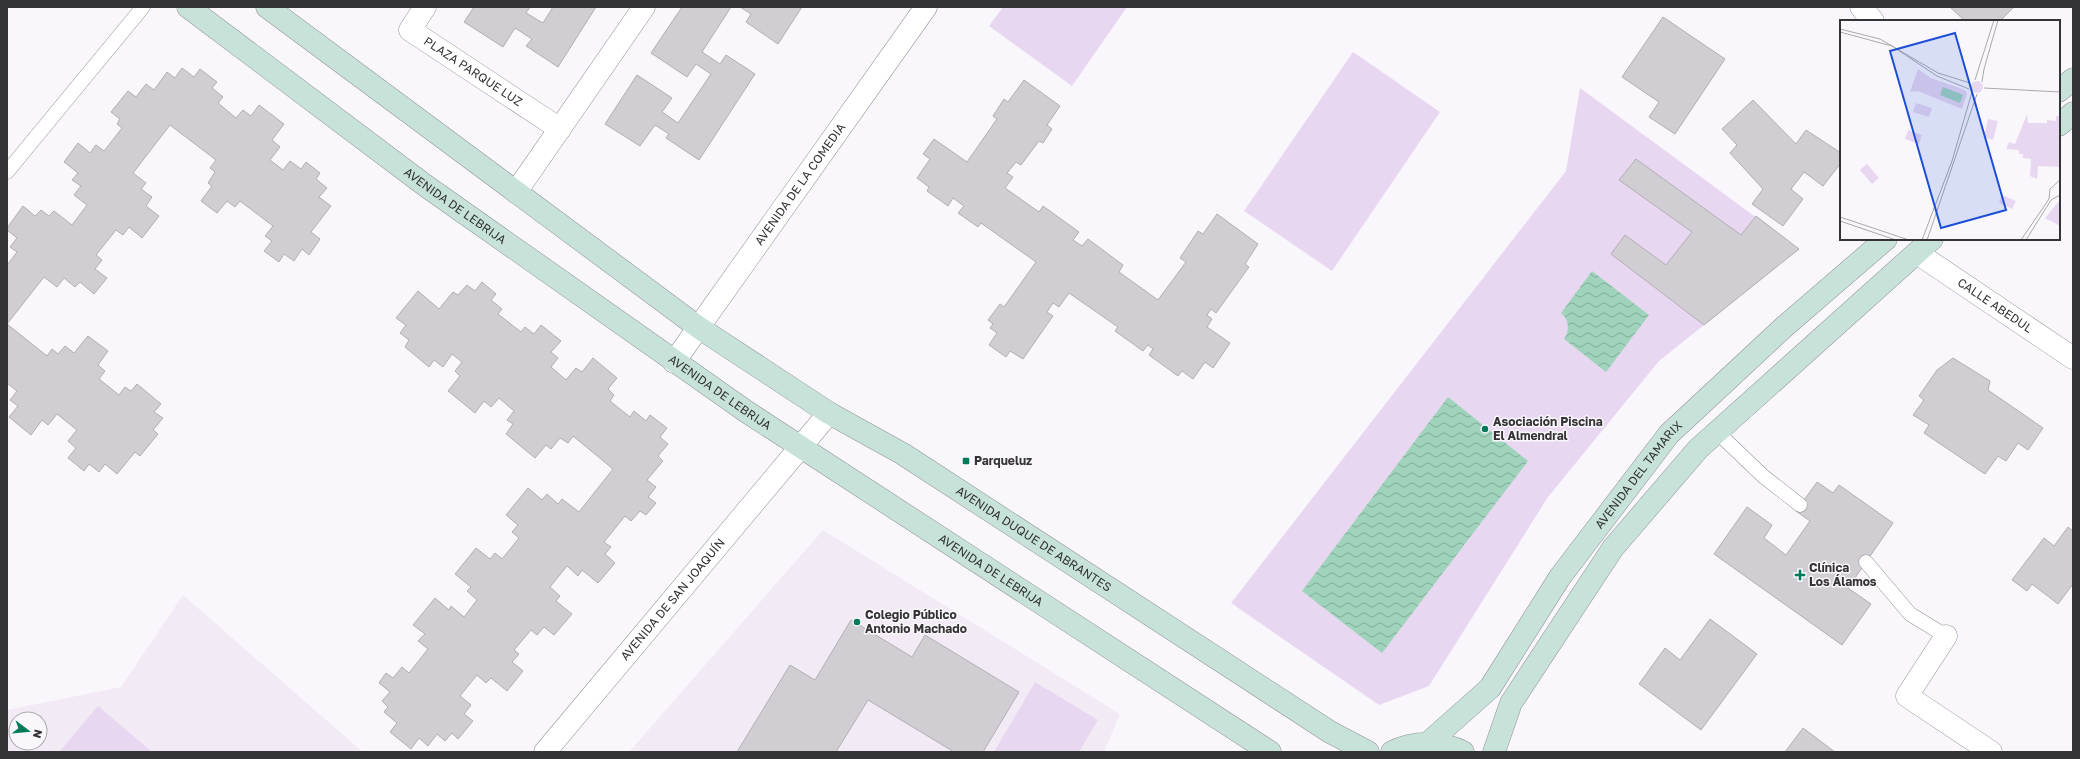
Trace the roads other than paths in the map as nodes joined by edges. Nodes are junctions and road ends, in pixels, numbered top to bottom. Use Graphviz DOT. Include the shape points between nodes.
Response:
graph roads {
  1 [pos="143,7"];
  2 [pos="188,7"];
  3 [pos="268,7"];
  4 [pos="425,7"];
  5 [pos="644,7"];
  6 [pos="926,7"];
  7 [pos="1861,7"];
  8 [pos="1872,20"];
  9 [pos="2073,79"];
  10 [pos="2060,90"];
  11 [pos="2073,113"];
  12 [pos="2060,124"];
  13 [pos="560,129"];
  14 [pos="7,172"];
  15 [pos="516,192"];
  16 [pos="1885,240"];
  17 [pos="1924,246"];
  18 [pos="698,327"];
  19 [pos="2073,358"];
  20 [pos="674,362"];
  21 [pos="829,413"];
  22 [pos="1716,432"];
  23 [pos="800,447"];
  24 [pos="1800,505"];
  25 [pos="1866,562"];
  26 [pos="1946,636"];
  27 [pos="1428,743"];
  28 [pos="545,752"];
  29 [pos="1270,752"];
  30 [pos="1368,752"];
  31 [pos="1392,752"];
  32 [pos="1463,752"];
  33 [pos="1494,752"];
  34 [pos="1991,752"];
  1 -- 14 [label="lane"];
  2 -- 20 [label="main road, AVENIDA DE LEBRIJA" via="426,186"];
  3 -- 15 [label="main road"];
  4 -- 13 [label="street, PLAZA PARQUE LUZ" via="410,30"];
  5 -- 13 [label="street"];
  6 -- 18 [label="street, AVENIDA DE LA COMEDIA"];
  7 -- 8 [label="street"];
  9 -- 10 [label="main road"];
  11 -- 12 [label="main road"];
  13 -- 15 [label="street"];
  15 -- 18 [label="main road"];
  16 -- 27 [label="main road, AVENIDA DEL TAMARIX" via="1784,328 1670,434 1560,577 1490,688"];
  17 -- 19 [label="street, CALLE ABEDUL"];
  17 -- 22 [label="main road, AVENIDA DEL TAMARIX"];
  18 -- 20 [label="street, AVENIDA DE LA COMEDIA"];
  18 -- 21 [label="main road, AVENIDA DUQUE DE ABRANTES"];
  20 -- 23 [label="main road, AVENIDA DE LEBRIJA"];
  21 -- 23 [label="street, AVENIDA DE SAN JOAQUÍN"];
  21 -- 30 [label="main road, AVENIDA DUQUE DE ABRANTES" via="903,454 1324,727"];
  22 -- 24 [label="lane" via="1763,476"];
  22 -- 33 [label="main road, AVENIDA DEL TAMARIX" via="1698,449 1613,548 1511,702"];
  23 -- 28 [label="street, AVENIDA DE SAN JOAQUÍN"];
  23 -- 29 [label="main road, AVENIDA DE LEBRIJA"];
  25 -- 26 [label="lane" via="1910,614"];
  26 -- 34 [label="street" via="1907,696"];
  27 -- 31 [label="main road"];
  27 -- 32 [label="main road"];
}
